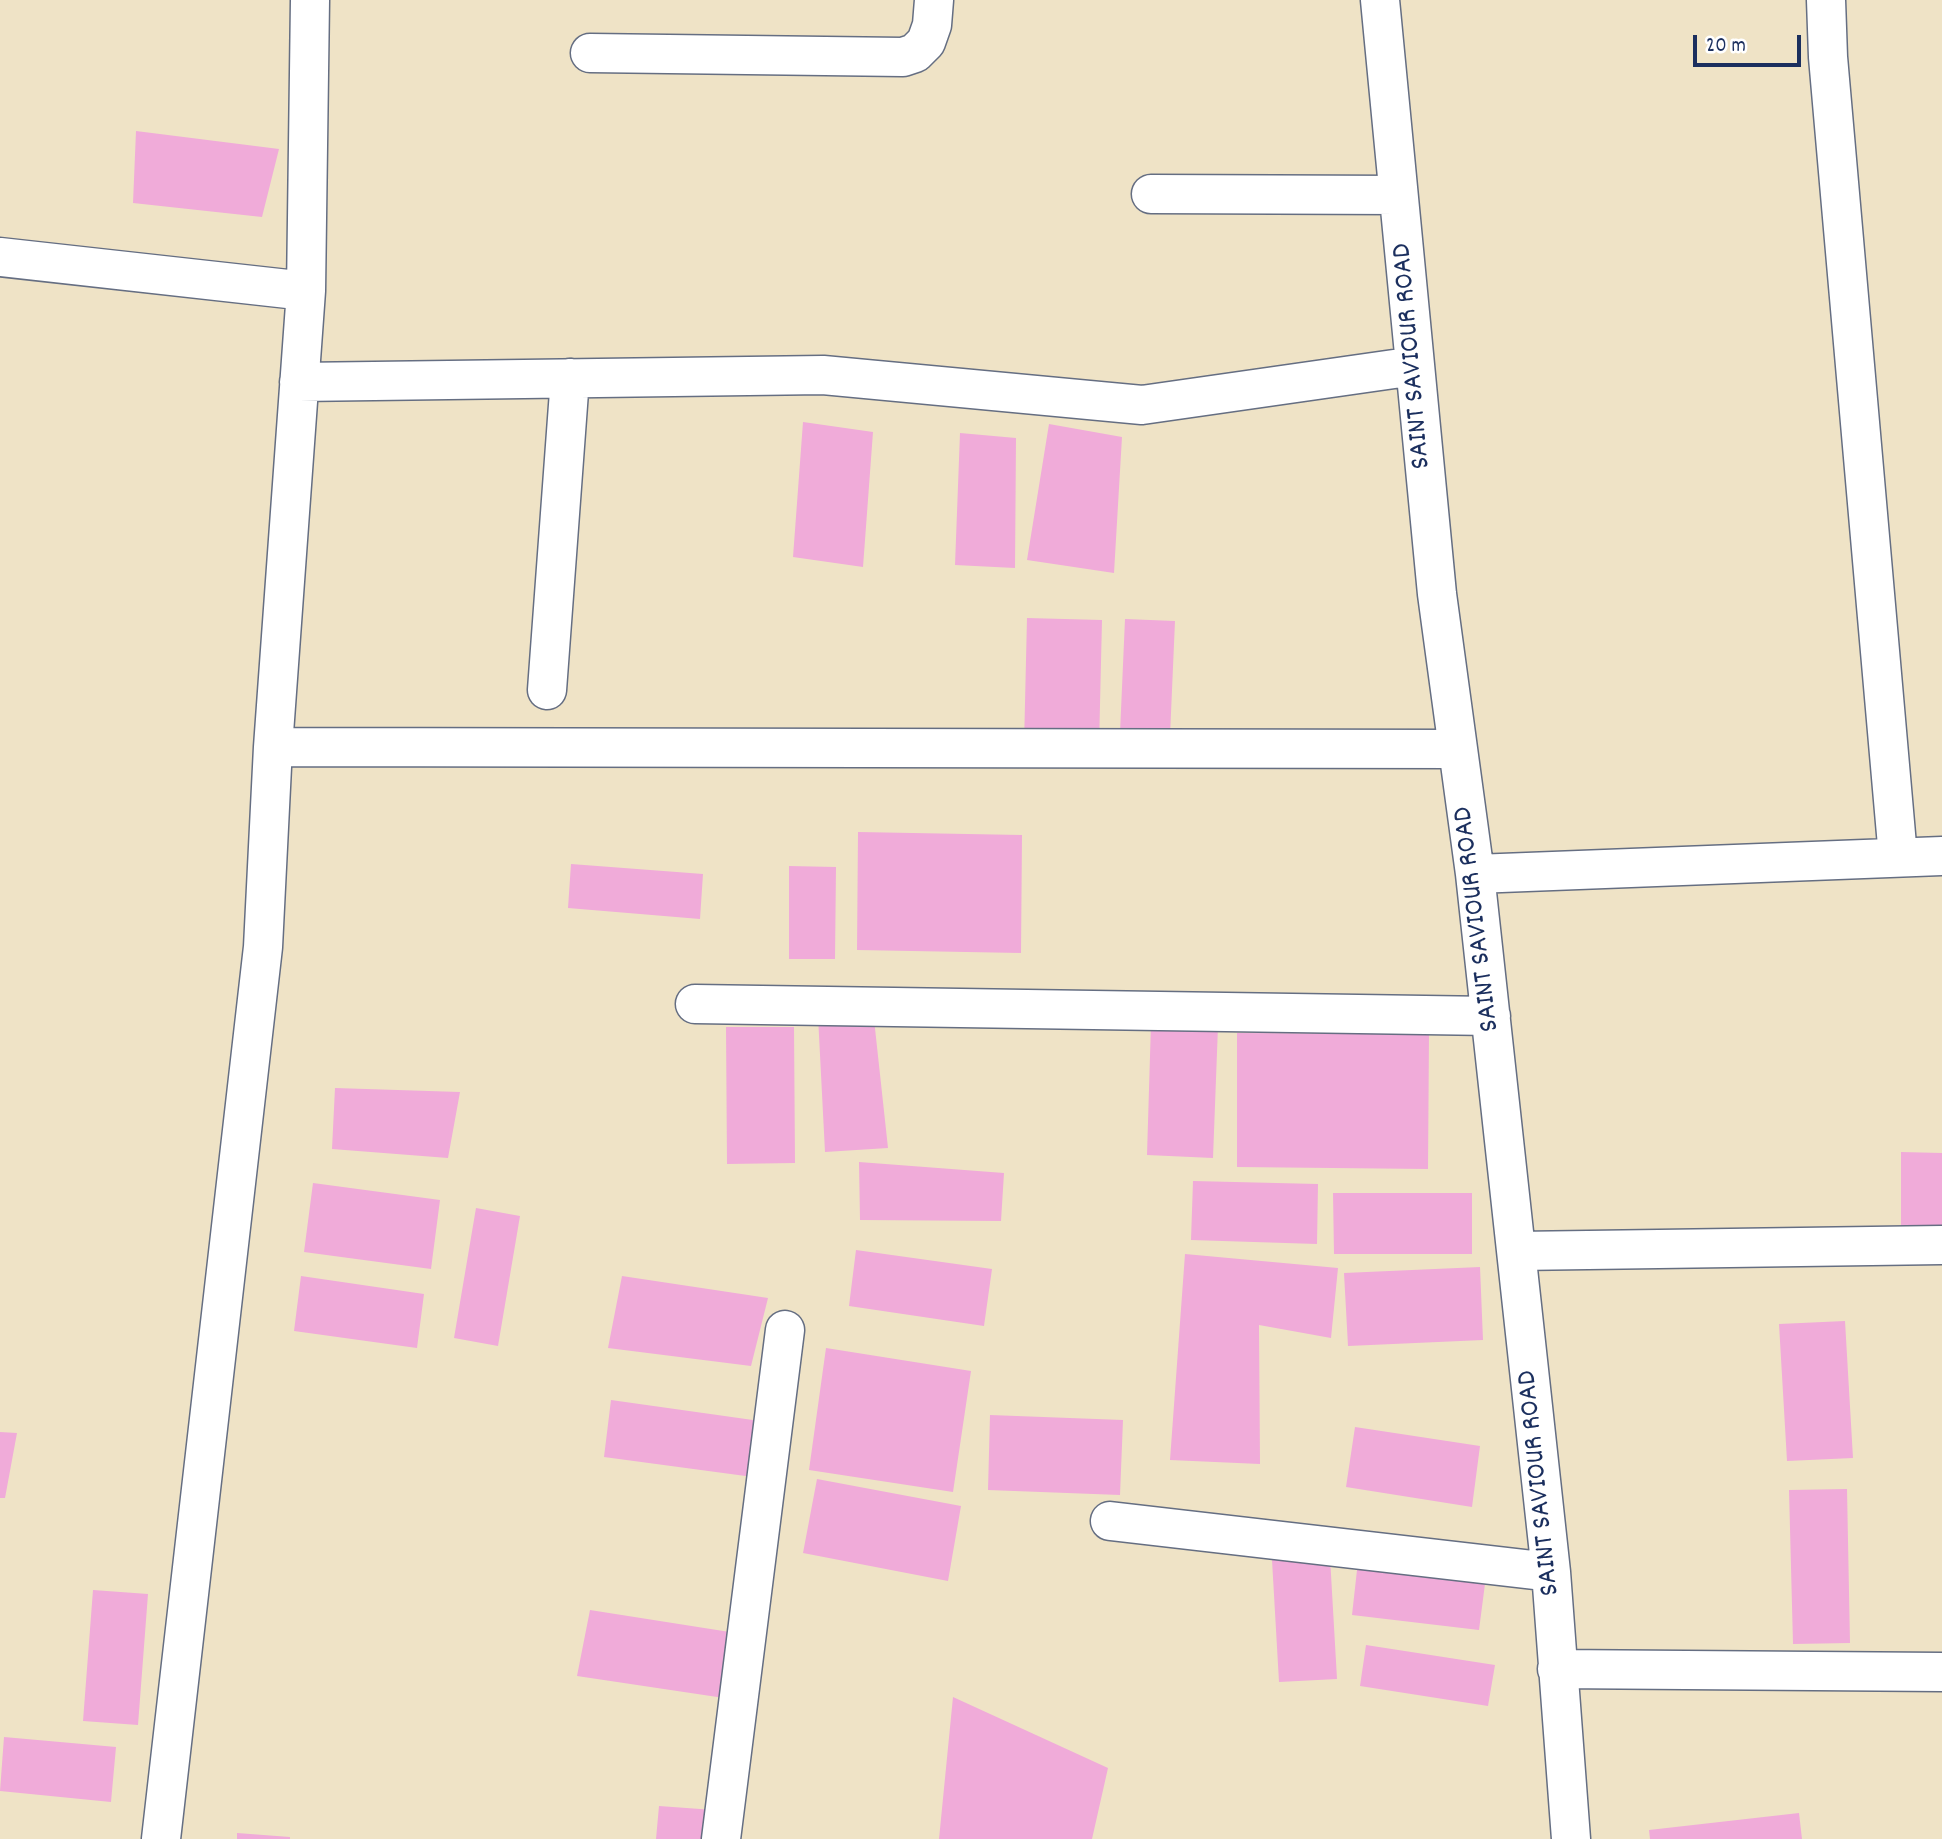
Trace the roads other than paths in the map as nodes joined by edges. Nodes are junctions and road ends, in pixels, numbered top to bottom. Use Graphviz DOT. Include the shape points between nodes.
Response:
graph roads {
  1 [pos="310,0"];
  2 [pos="933,0"];
  3 [pos="1380,0"];
  4 [pos="1826,0"];
  5 [pos="590,54"];
  6 [pos="1151,194"];
  7 [pos="1398,195"];
  8 [pos="0,257"];
  9 [pos="306,291"];
  10 [pos="1415,366"];
  11 [pos="570,378"];
  12 [pos="299,382"];
  13 [pos="547,690"];
  14 [pos="274,747"];
  15 [pos="1457,749"];
  16 [pos="1942,856"];
  17 [pos="1898,857"];
  18 [pos="1475,874"];
  19 [pos="695,1004"];
  20 [pos="1491,1016"];
  21 [pos="1942,1245"];
  22 [pos="1517,1251"];
  23 [pos="785,1330"];
  24 [pos="1110,1521"];
  25 [pos="1551,1572"];
  26 [pos="1558,1669"];
  27 [pos="1942,1672"];
  28 [pos="162,1839"];
  29 [pos="721,1839"];
  30 [pos="1571,1839"];
  1 -- 9 [label="street"];
  2 -- 5 [label="street" via="926,42 903,57"];
  3 -- 7 [label="street, SAINT SAVIOUR ROAD"];
  4 -- 17 [label="street"];
  6 -- 7 [label="street"];
  7 -- 10 [label="street, SAINT SAVIOUR ROAD"];
  8 -- 9 [label="street"];
  9 -- 12 [label="street"];
  10 -- 11 [label="street" via="1142,405 823,375"];
  10 -- 15 [label="street, SAINT SAVIOUR ROAD"];
  11 -- 12 [label="street"];
  11 -- 13 [label="street"];
  12 -- 14 [label="street"];
  14 -- 15 [label="street"];
  14 -- 28 [label="street" via="263,947"];
  15 -- 18 [label="street, SAINT SAVIOUR ROAD"];
  16 -- 17 [label="street"];
  17 -- 18 [label="street"];
  18 -- 20 [label="street, SAINT SAVIOUR ROAD"];
  19 -- 20 [label="street"];
  20 -- 22 [label="street, SAINT SAVIOUR ROAD"];
  21 -- 22 [label="street"];
  22 -- 25 [label="street, SAINT SAVIOUR ROAD"];
  23 -- 29 [label="street"];
  24 -- 25 [label="street"];
  25 -- 26 [label="street, SAINT SAVIOUR ROAD"];
  26 -- 27 [label="street"];
  26 -- 30 [label="street, SAINT SAVIOUR ROAD"];
}
